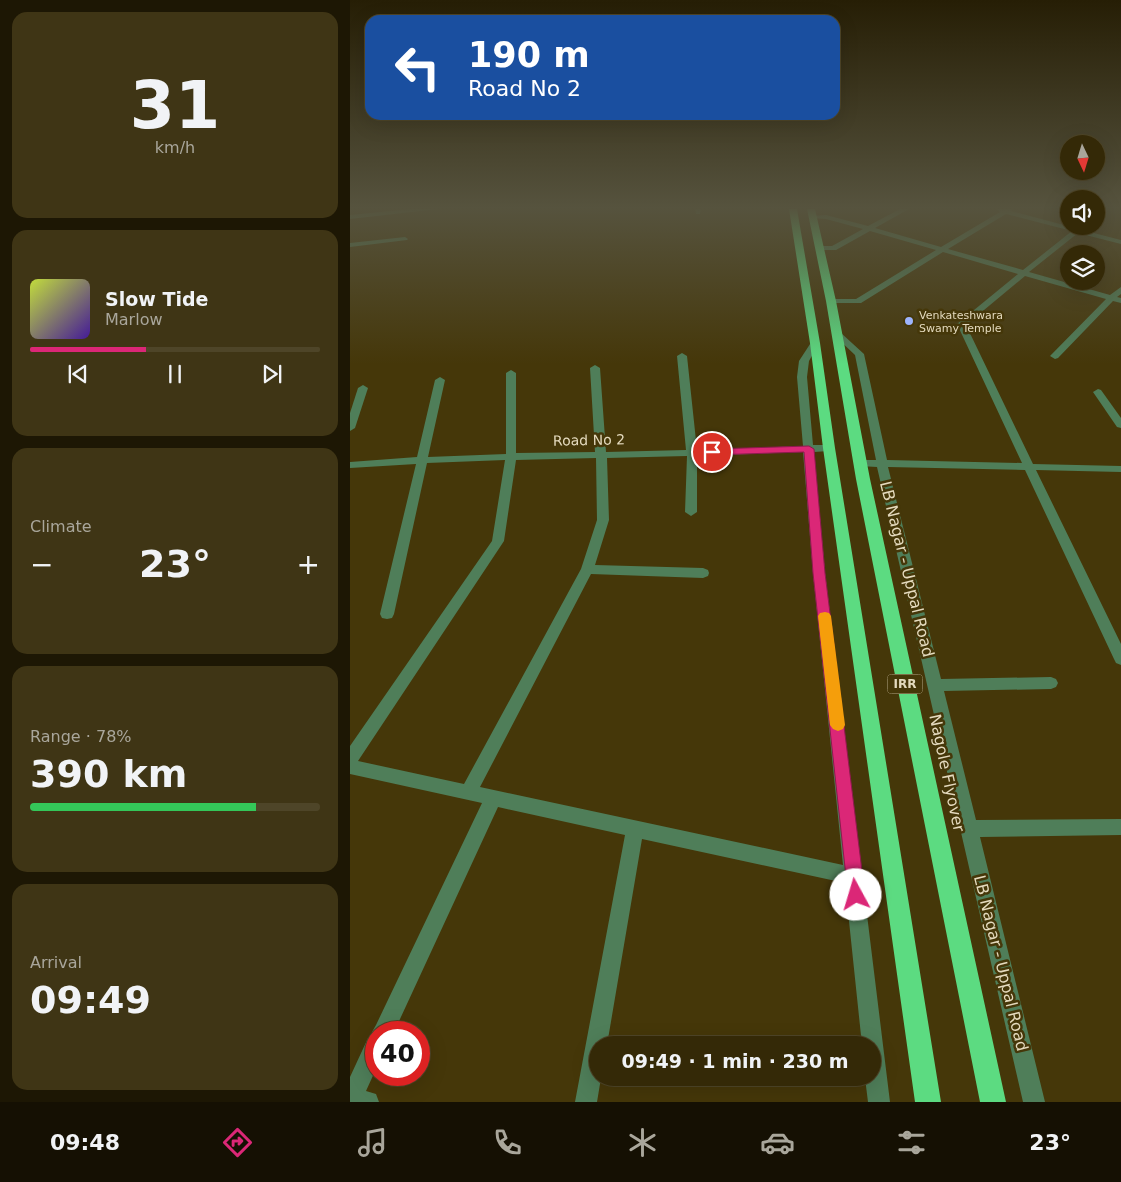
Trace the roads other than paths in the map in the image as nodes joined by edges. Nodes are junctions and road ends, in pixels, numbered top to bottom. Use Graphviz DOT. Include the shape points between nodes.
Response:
graph roads {
  1 [pos="801,260"];
  2 [pos="822,260"];
  3 [pos="925,260"];
  4 [pos="976,260"];
  5 [pos="1038,260"];
  6 [pos="1021,274"];
  7 [pos="1060,284"];
  8 [pos="1121,289"];
  9 [pos="1082,290"];
  10 [pos="1111,298"];
  11 [pos="831,301"];
  12 [pos="1121,301"];
  13 [pos="838,335"];
  14 [pos="815,343"];
  15 [pos="682,356"];
  16 [pos="1055,356"];
  17 [pos="595,368"];
  18 [pos="511,373"];
  19 [pos="440,380"];
  20 [pos="364,388"];
  21 [pos="1098,392"];
  22 [pos="1121,425"];
  23 [pos="350,428"];
  24 [pos="829,448"];
  25 [pos="809,449"];
  26 [pos="692,453"];
  27 [pos="601,455"];
  28 [pos="510,456"];
  29 [pos="423,459"];
  30 [pos="860,463"];
  31 [pos="882,464"];
  32 [pos="350,465"];
  33 [pos="1030,468"];
  34 [pos="1121,469"];
  35 [pos="691,512"];
  36 [pos="587,569"];
  37 [pos="703,572"];
  38 [pos="387,614"];
  39 [pos="1121,659"];
  40 [pos="1051,683"];
  41 [pos="936,686"];
  42 [pos="350,759"];
  43 [pos="350,768"];
  44 [pos="468,793"];
  45 [pos="493,800"];
  46 [pos="1121,827"];
  47 [pos="635,829"];
  48 [pos="968,829"];
  49 [pos="854,876"];
  50 [pos="388,1021"];
  51 [pos="365,1069"];
  52 [pos="350,1101"];
  53 [pos="368,1102"];
  54 [pos="586,1102"];
  55 [pos="879,1102"];
  56 [pos="928,1102"];
  57 [pos="993,1102"];
  58 [pos="1034,1102"];
  1 -- 14 [label="highway"];
  2 -- 11 [label="highway, IRR"];
  3 -- 11 [label="street" via="858,302"];
  4 -- 6 [label="street"];
  5 -- 6 [label="street"];
  6 -- 7 [label="street"];
  6 -- 33 [label="street" via="961,324"];
  8 -- 10 [label="street"];
  9 -- 10 [label="street"];
  10 -- 12 [label="street"];
  10 -- 16 [label="street"];
  11 -- 13 [label="highway, IRR"];
  13 -- 30 [label="highway, Nagole Flyover / IRR"];
  13 -- 31 [label="street, LB Nagar - Uppal Road" via="859,354"];
  14 -- 24 [label="highway"];
  14 -- 25 [label="street" via="804,361 802,377"];
  15 -- 26 [label="street"];
  17 -- 27 [label="street"];
  18 -- 28 [label="street"];
  19 -- 29 [label="street"];
  20 -- 23 [label="street"];
  21 -- 22 [label="street"];
  24 -- 25 [label="street, Road No 2"];
  24 -- 56 [label="highway"];
  25 -- 26 [label="street, Road No 2"];
  25 -- 49 [label="street" via="819,573"];
  26 -- 27 [label="street, Road No 2"];
  26 -- 35 [label="street"];
  27 -- 28 [label="street, Road No 2"];
  27 -- 36 [label="street" via="603,520"];
  28 -- 29 [label="street, Road No 2"];
  28 -- 42 [label="street" via="498,541"];
  29 -- 32 [label="street, Road No 2"];
  29 -- 38 [label="street"];
  30 -- 31 [label="street"];
  30 -- 57 [label="highway, Nagole Flyover / IRR"];
  31 -- 33 [label="street"];
  31 -- 41 [label="street, LB Nagar - Uppal Road"];
  33 -- 34 [label="street"];
  33 -- 39 [label="street"];
  36 -- 37 [label="street"];
  36 -- 44 [label="street"];
  40 -- 41 [label="street"];
  41 -- 48 [label="street, LB Nagar - Uppal Road"];
  43 -- 44 [label="street"];
  44 -- 45 [label="street"];
  45 -- 47 [label="street"];
  45 -- 50 [label="street"];
  46 -- 48 [label="street"];
  47 -- 49 [label="street"];
  47 -- 54 [label="street"];
  48 -- 58 [label="street, LB Nagar - Uppal Road"];
  49 -- 55 [label="street"];
  51 -- 52 [label="street"];
  52 -- 53 [label="street"];
}
